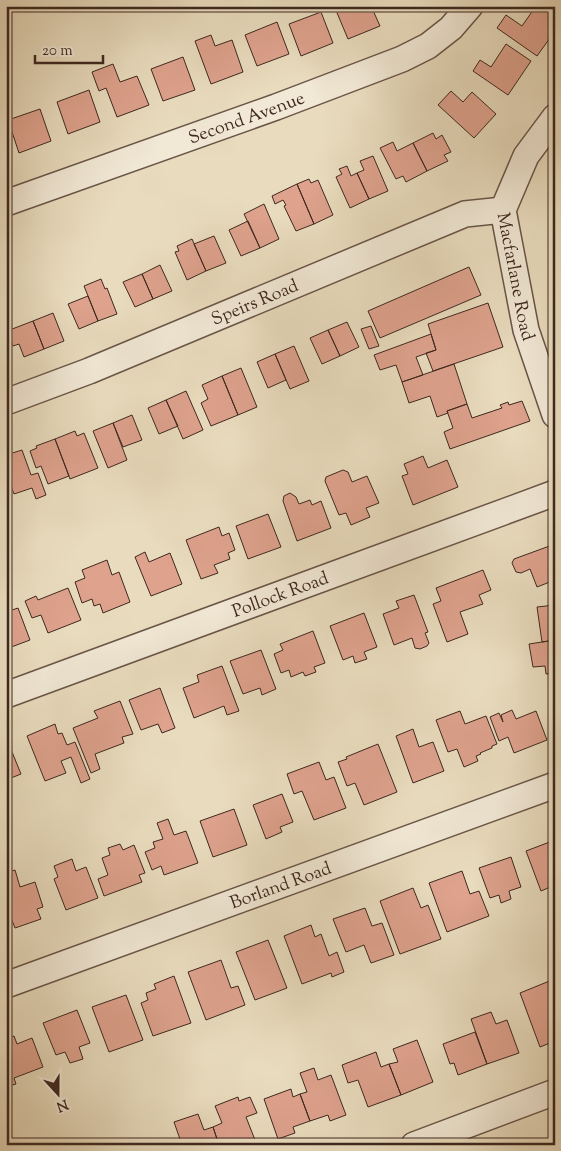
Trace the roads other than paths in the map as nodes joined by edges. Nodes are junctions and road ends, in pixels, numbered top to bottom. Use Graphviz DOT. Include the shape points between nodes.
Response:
graph roads {
  1 [pos="470,6"];
  2 [pos="555,117"];
  3 [pos="6,203"];
  4 [pos="503,210"];
  5 [pos="6,402"];
  6 [pos="555,415"];
  7 [pos="555,493"];
  8 [pos="6,695"];
  9 [pos="555,785"];
  10 [pos="6,985"];
  11 [pos="555,1092"];
  12 [pos="414,1145"];
  1 -- 3 [label="street, Second Avenue" via="446,32 428,46 402,59"];
  2 -- 4 [label="street, Macfarlane Road" via="526,156"];
  4 -- 5 [label="street, Speirs Road" via="465,214"];
  4 -- 6 [label="street, Macfarlane Road" via="526,330"];
  7 -- 8 [label="street, Pollock Road"];
  9 -- 10 [label="street, Borland Road"];
  11 -- 12 [label="street"];
}
